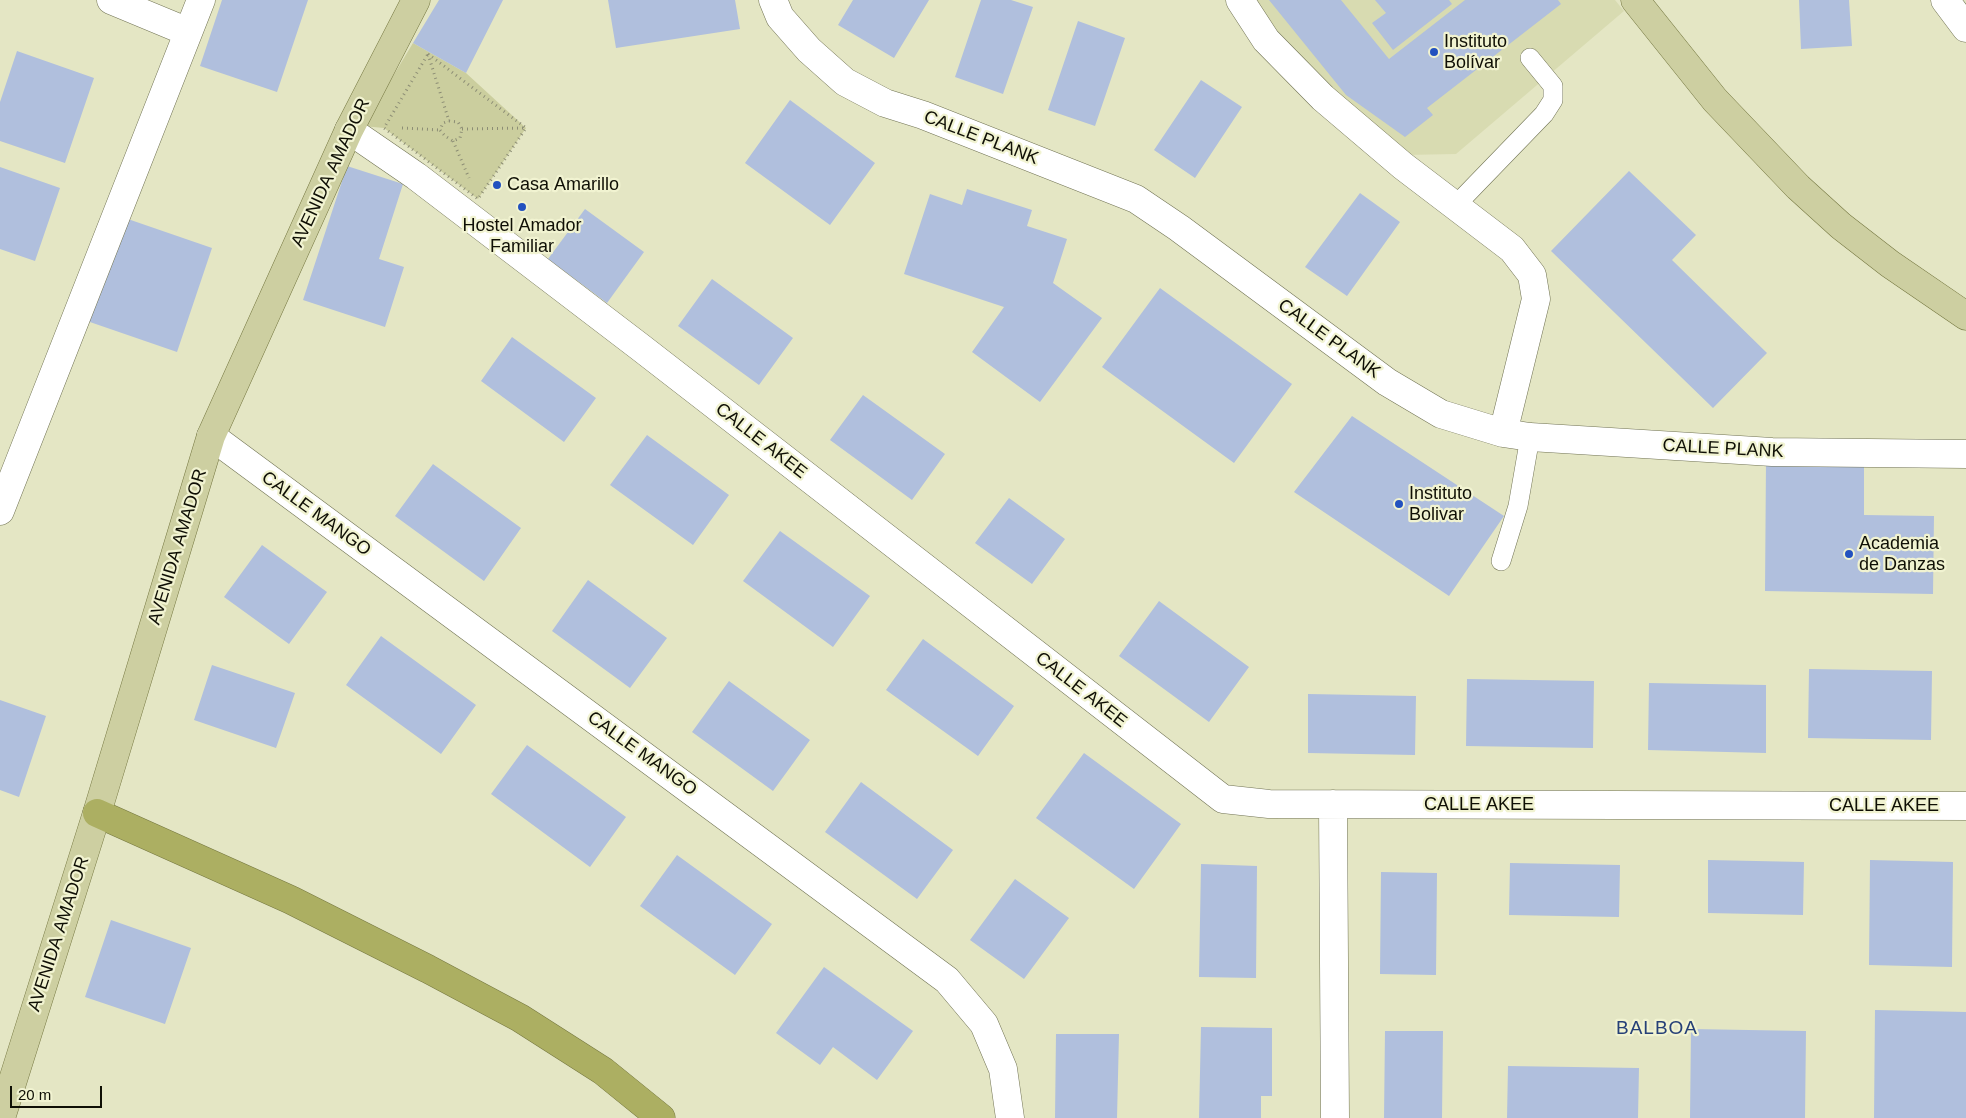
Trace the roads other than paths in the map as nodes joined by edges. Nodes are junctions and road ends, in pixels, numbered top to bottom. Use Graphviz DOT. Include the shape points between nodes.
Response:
graph roads {
  1 [pos="111,0"];
  2 [pos="201,0"];
  3 [pos="416,0"];
  4 [pos="772,0"];
  5 [pos="1240,0"];
  6 [pos="1635,0"];
  7 [pos="1945,0"];
  8 [pos="1966,28"];
  9 [pos="188,32"];
  10 [pos="1530,58"];
  11 [pos="349,130"];
  12 [pos="1456,205"];
  13 [pos="1966,316"];
  14 [pos="1503,433"];
  15 [pos="211,436"];
  16 [pos="1530,437"];
  17 [pos="1966,454"];
  18 [pos="0,511"];
  19 [pos="1501,561"];
  20 [pos="1333,804"];
  21 [pos="1966,806"];
  22 [pos="97,813"];
  23 [pos="1,1118"];
  24 [pos="661,1118"];
  25 [pos="1010,1118"];
  26 [pos="1335,1118"];
  1 -- 9 [label="street"];
  2 -- 9 [label="street"];
  3 -- 11 [label="main road, AVENIDA AMADOR"];
  4 -- 14 [label="street, CALLE PLANK" via="780,17 844,82 885,103 1136,199 1387,382 1441,414"];
  5 -- 12 [label="street" via="1266,40 1323,98 1403,166"];
  6 -- 13 [label="main road" via="1715,100 1798,187 1890,264"];
  7 -- 8 [label="street"];
  9 -- 18 [label="street"];
  10 -- 12 [label="lane" via="1553,86 1553,100 1544,114"];
  11 -- 15 [label="main road, AVENIDA AMADOR"];
  11 -- 20 [label="street, CALLE AKEE" via="416,176 640,347 1223,799 1268,804"];
  12 -- 14 [label="street" via="1512,249 1532,274 1536,299"];
  14 -- 16 [label="street, CALLE PLANK"];
  15 -- 22 [label="main road, AVENIDA AMADOR"];
  15 -- 25 [label="street, CALLE MANGO" via="946,980 984,1024 1003,1069"];
  16 -- 17 [label="street, CALLE PLANK" via="1772,452"];
  16 -- 19 [label="lane" via="1518,506"];
  20 -- 21 [label="street, CALLE AKEE"];
  20 -- 26 [label="street"];
  22 -- 23 [label="main road, AVENIDA AMADOR"];
  22 -- 24 [label="highway" via="291,900 428,968 520,1018 604,1071"];
}
